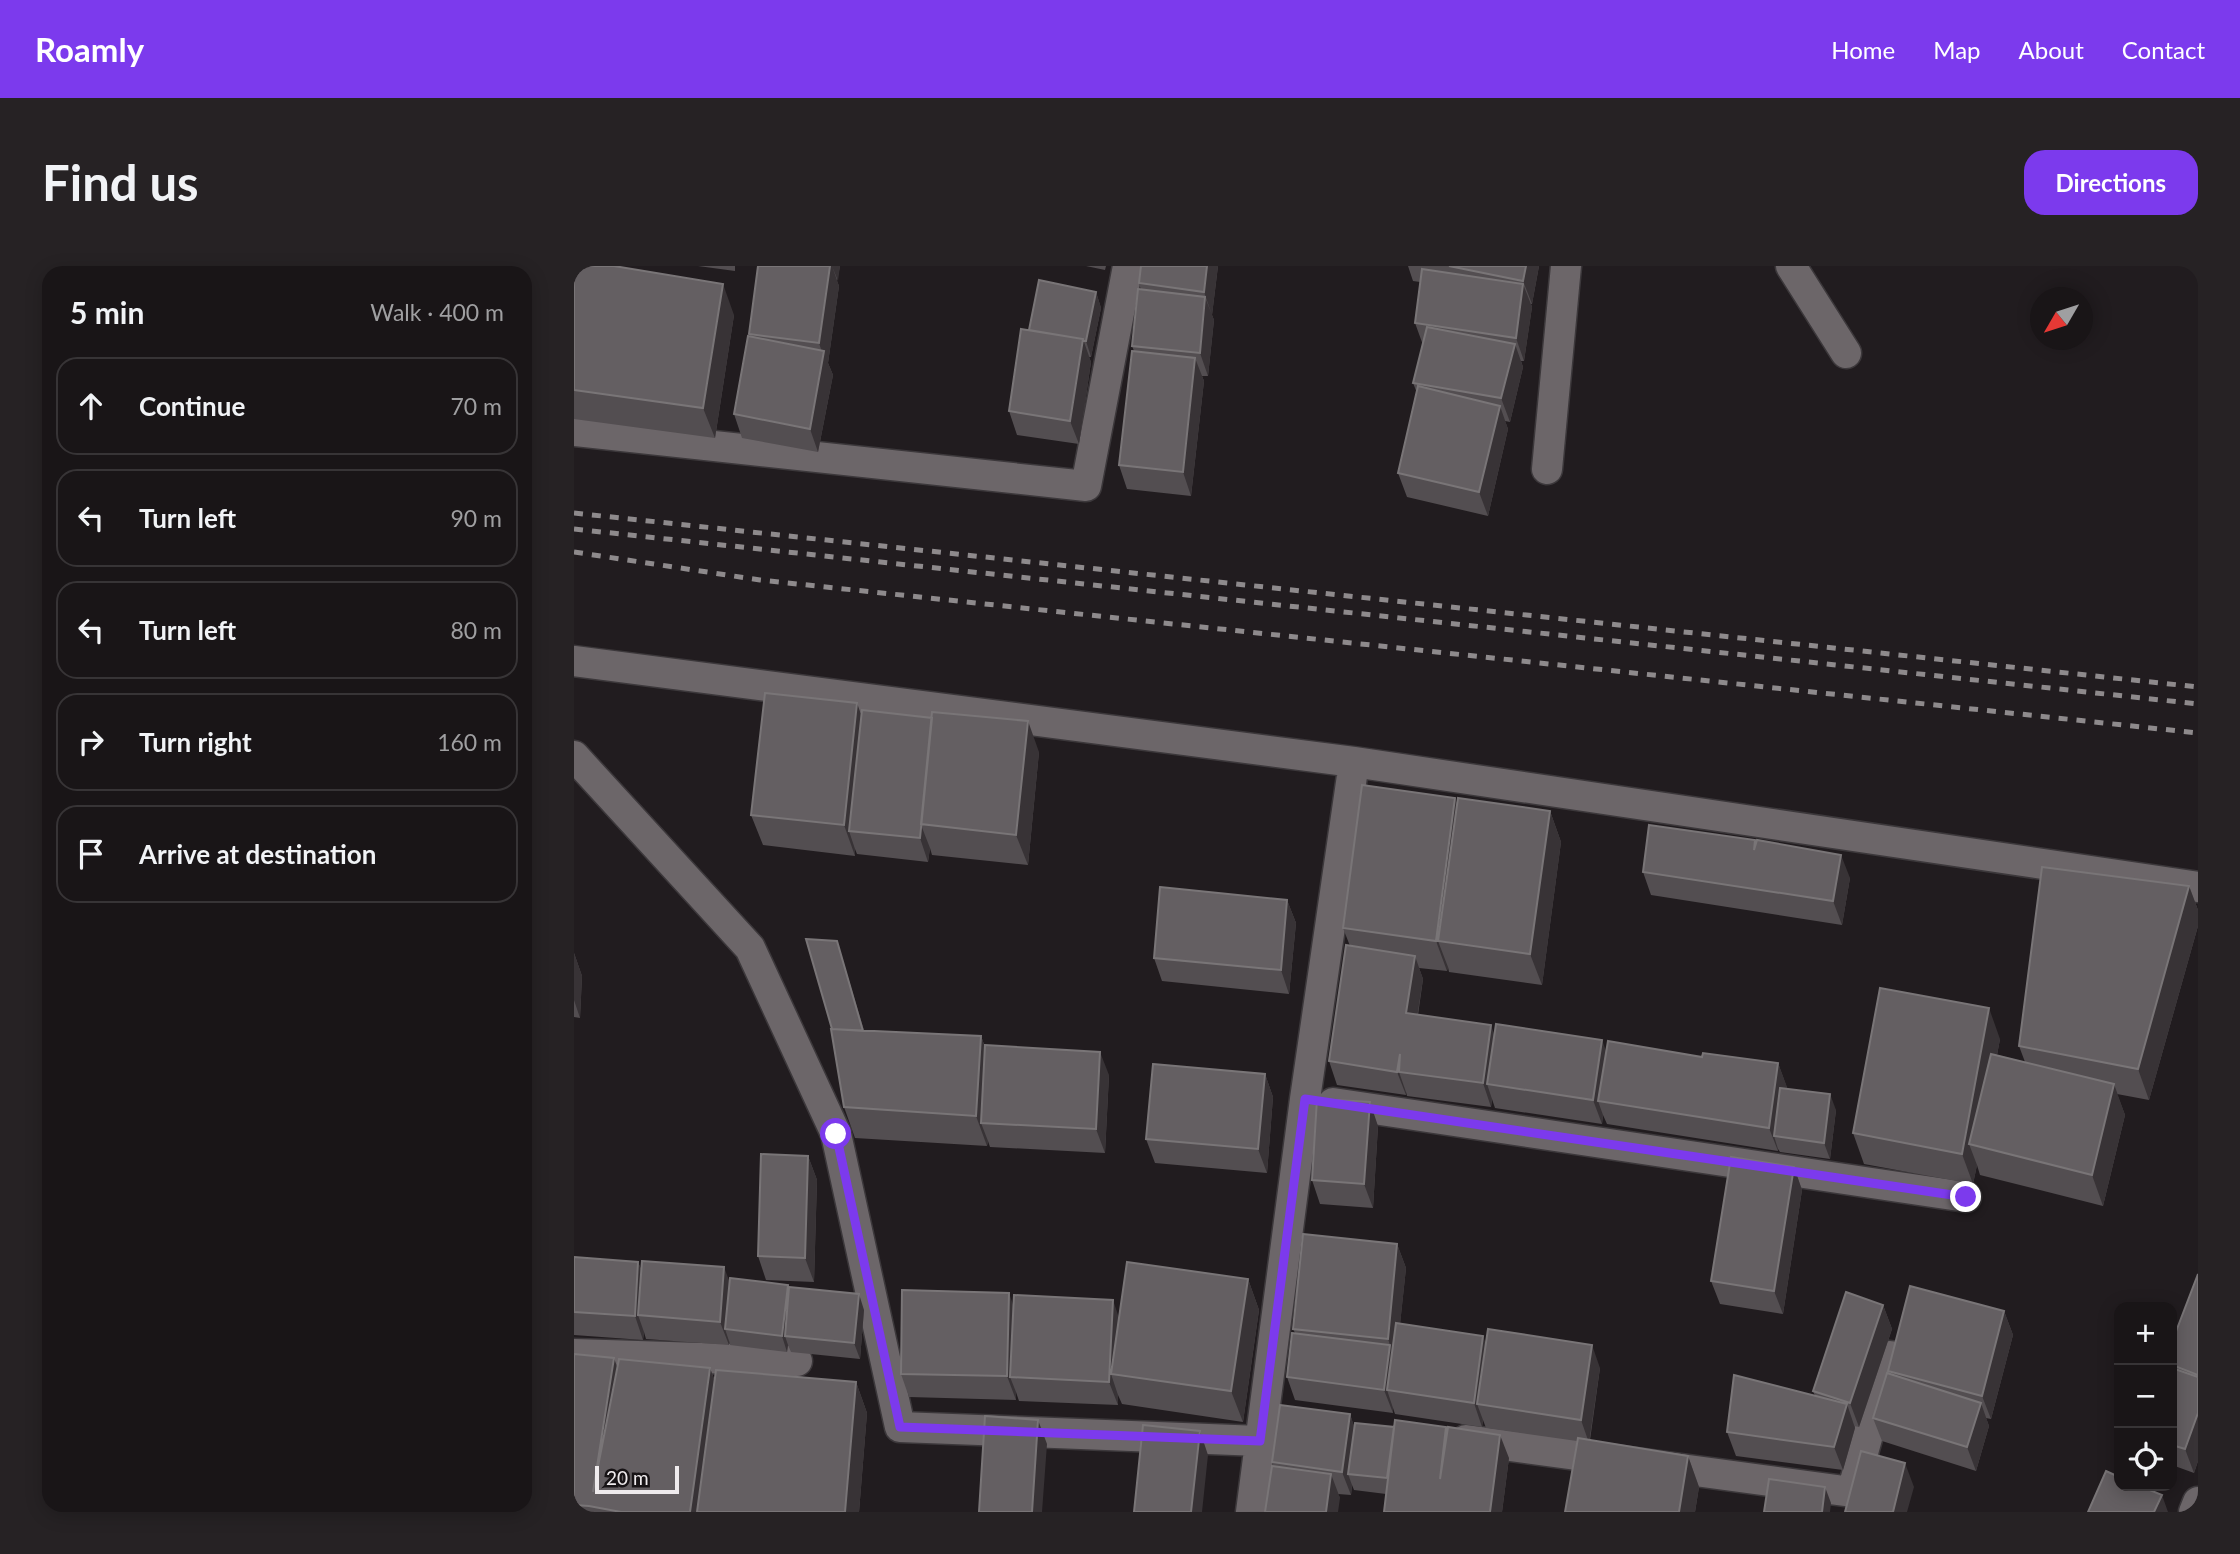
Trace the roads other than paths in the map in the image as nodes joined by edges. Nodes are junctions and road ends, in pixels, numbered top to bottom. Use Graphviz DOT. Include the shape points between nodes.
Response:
graph roads {
  1 [pos="1128,266"];
  2 [pos="1566,266"];
  3 [pos="1791,266"];
  4 [pos="1846,353"];
  5 [pos="574,431"];
  6 [pos="1547,469"];
  7 [pos="574,661"];
  8 [pos="574,756"];
  9 [pos="1354,762"];
  10 [pos="2198,887"];
  11 [pos="1305,1099"];
  12 [pos="1966,1197"];
  13 [pos="574,1354"];
  14 [pos="1890,1356"];
  15 [pos="797,1361"];
  16 [pos="1272,1424"];
  17 [pos="1442,1437"];
  18 [pos="2198,1502"];
  19 [pos="1251,1512"];
  20 [pos="2194,1512"];
  1 -- 5 [label="street" via="1086,486 737,434"];
  2 -- 6 [label="street"];
  3 -- 4 [label="street"];
  7 -- 9 [label="street"];
  8 -- 16 [label="street" via="750,948 836,1134 900,1427"];
  9 -- 10 [label="street"];
  9 -- 11 [label="street"];
  11 -- 12 [label="street"];
  11 -- 16 [label="street"];
  13 -- 15 [label="street"];
  14 -- 17 [label="street" via="1852,1492"];
  16 -- 19 [label="street"];
  18 -- 20 [label="street"];
}
